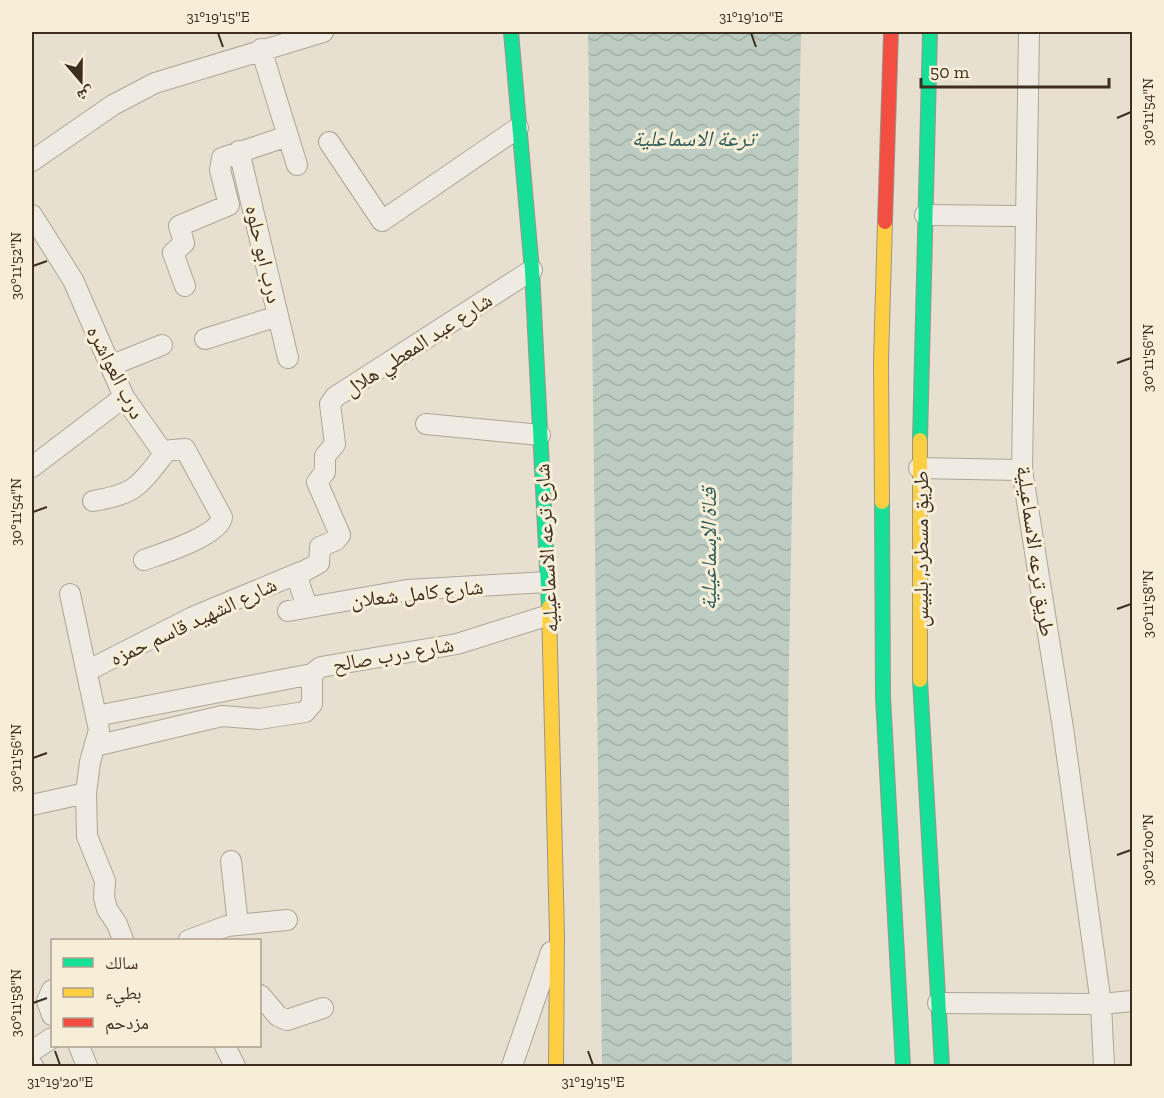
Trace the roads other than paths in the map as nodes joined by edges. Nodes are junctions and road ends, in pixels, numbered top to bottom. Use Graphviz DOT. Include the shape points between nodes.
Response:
graph roads {
  1 [pos="323,32"];
  2 [pos="511,32"];
  3 [pos="891,32"];
  4 [pos="930,32"];
  5 [pos="1029,32"];
  6 [pos="265,43"];
  7 [pos="518,128"];
  8 [pos="288,136"];
  9 [pos="328,142"];
  10 [pos="239,151"];
  11 [pos="32,161"];
  12 [pos="297,165"];
  13 [pos="32,215"];
  14 [pos="925,215"];
  15 [pos="1026,216"];
  16 [pos="532,270"];
  17 [pos="185,286"];
  18 [pos="278,316"];
  19 [pos="205,339"];
  20 [pos="162,345"];
  21 [pos="288,358"];
  22 [pos="110,366"];
  23 [pos="124,397"];
  24 [pos="426,424"];
  25 [pos="540,435"];
  26 [pos="165,453"];
  27 [pos="32,467"];
  28 [pos="919,468"];
  29 [pos="1022,470"];
  30 [pos="93,501"];
  31 [pos="144,560"];
  32 [pos="301,572"];
  33 [pos="548,582"];
  34 [pos="70,594"];
  35 [pos="549,615"];
  36 [pos="87,671"];
  37 [pos="312,674"];
  38 [pos="96,716"];
  39 [pos="95,746"];
  40 [pos="86,793"];
  41 [pos="32,805"];
  42 [pos="231,861"];
  43 [pos="287,920"];
  44 [pos="238,924"];
  45 [pos="557,935"];
  46 [pos="123,939"];
  47 [pos="192,939"];
  48 [pos="51,992"];
  49 [pos="261,996"];
  50 [pos="1132,1001"];
  51 [pos="938,1003"];
  52 [pos="1101,1004"];
  53 [pos="322,1008"];
  54 [pos="51,1012"];
  55 [pos="51,1039"];
  56 [pos="80,1047"];
  57 [pos="226,1047"];
  58 [pos="32,1051"];
  59 [pos="87,1066"];
  60 [pos="235,1066"];
  61 [pos="512,1066"];
  62 [pos="556,1066"];
  63 [pos="903,1066"];
  64 [pos="942,1066"];
  65 [pos="1104,1066"];
  1 -- 6 [label="street"];
  2 -- 7 [label="main road, شارع ترعه الاسماعيليه"];
  3 -- 63 [label="main road, طريق مسطرد, بلبيس" via="881,361 883,697"];
  4 -- 14 [label="main road, طريق مسطرد, بلبيس"];
  5 -- 15 [label="street, طريق ترعه الاسماعيلية"];
  6 -- 8 [label="street"];
  6 -- 11 [label="street" via="139,90"];
  7 -- 9 [label="street" via="382,221"];
  7 -- 16 [label="main road, شارع ترعه الاسماعيليه"];
  8 -- 10 [label="street, درب ابو حلوه"];
  8 -- 12 [label="street"];
  10 -- 17 [label="street, درب ابو حلوه" via="225,156 219,164 228,206 179,226 184,243 173,253"];
  10 -- 18 [label="street, درب ابو حلوه"];
  13 -- 22 [label="street, درب العواشره" via="73,280"];
  14 -- 15 [label="street"];
  14 -- 28 [label="main road, طريق مسطرد, بلبيس"];
  15 -- 29 [label="street, طريق ترعه الاسماعيلية"];
  16 -- 25 [label="main road, شارع ترعه الاسماعيليه"];
  16 -- 32 [label="street, شارع عبد المعطي هلال" via="335,397 330,404 335,444 325,456 325,472 317,482 340,536 320,546 317,565"];
  18 -- 19 [label="street"];
  18 -- 21 [label="street, درب ابو حلوه"];
  20 -- 22 [label="street"];
  22 -- 23 [label="street, درب العواشره"];
  23 -- 26 [label="street, درب العواشره"];
  23 -- 27 [label="street"];
  24 -- 25 [label="street"];
  25 -- 33 [label="main road, شارع ترعه الاسماعيليه"];
  26 -- 30 [label="street" via="140,486 120,496"];
  26 -- 31 [label="street" via="185,449 223,520 186,545"];
  28 -- 29 [label="street"];
  28 -- 51 [label="main road, طريق مسطرد, بلبيس" via="920,700"];
  29 -- 52 [label="street, طريق ترعه الاسماعيلية"];
  32 -- 33 [label="street, شارع كامل شعلان" via="297,609 407,590"];
  32 -- 36 [label="street, شارع الشهيد قاسم حمزه" via="193,617"];
  33 -- 35 [label="main road, شارع ترعه الاسماعيليه"];
  34 -- 36 [label="street"];
  35 -- 37 [label="street, شارع درب صالح" via="457,645 321,667"];
  35 -- 45 [label="main road, شارع ترعه الاسماعيليه"];
  36 -- 38 [label="street"];
  37 -- 38 [label="street"];
  37 -- 39 [label="street, شارع درب صالح" via="312,704 305,712 259,719 222,716"];
  38 -- 39 [label="street" via="99,730"];
  39 -- 40 [label="street"];
  40 -- 41 [label="street"];
  40 -- 46 [label="street" via="87,837 105,881 107,909"];
  42 -- 44 [label="street"];
  43 -- 44 [label="street"];
  44 -- 47 [label="street"];
  45 -- 61 [label="street"];
  45 -- 62 [label="main road, شارع ترعه الاسماعيليه"];
  48 -- 54 [label="street" via="47,1001"];
  49 -- 53 [label="street" via="278,1016 287,1020"];
  50 -- 52 [label="street"];
  51 -- 52 [label="street"];
  51 -- 64 [label="main road, طريق مسطرد, بلبيس"];
  52 -- 65 [label="street, طريق ترعه الاسماعيلية"];
  55 -- 58 [label="street"];
  56 -- 59 [label="street"];
  57 -- 60 [label="street"];
}
